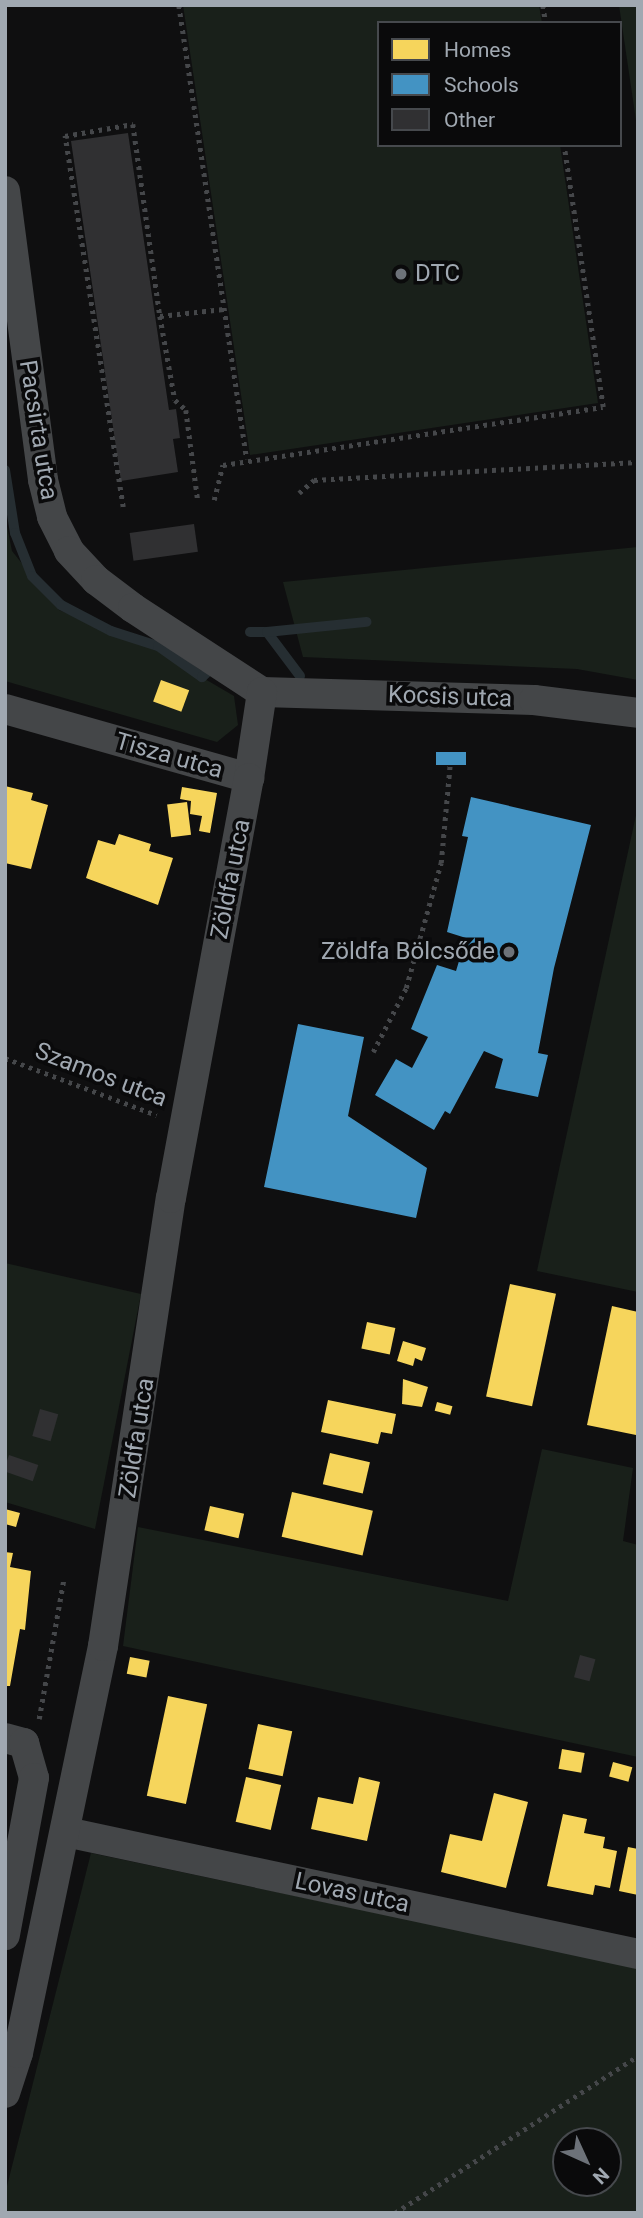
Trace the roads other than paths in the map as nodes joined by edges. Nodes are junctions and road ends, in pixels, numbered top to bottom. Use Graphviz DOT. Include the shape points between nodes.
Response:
graph roads {
  1 [pos="5,191"];
  2 [pos="262,692"];
  3 [pos="5,709"];
  4 [pos="638,713"];
  5 [pos="249,779"];
  6 [pos="15,1740"];
  7 [pos="66,1832"];
  8 [pos="5,1935"];
  9 [pos="638,1954"];
  10 [pos="5,2094"];
  1 -- 2 [label="street, Pacsirta utca" via="43,480 63,540 96,580"];
  2 -- 4 [label="street, Kocsis utca" via="534,700"];
  2 -- 5 [label="street, Tisza utca"];
  3 -- 5 [label="street, Tisza utca"];
  5 -- 7 [label="street, Zöldfa utca" via="184,1126 136,1448"];
  6 -- 8 [label="street" via="34,1778"];
  7 -- 9 [label="street, Lovas utca"];
  7 -- 10 [label="street, Zöldfa utca"];
}
